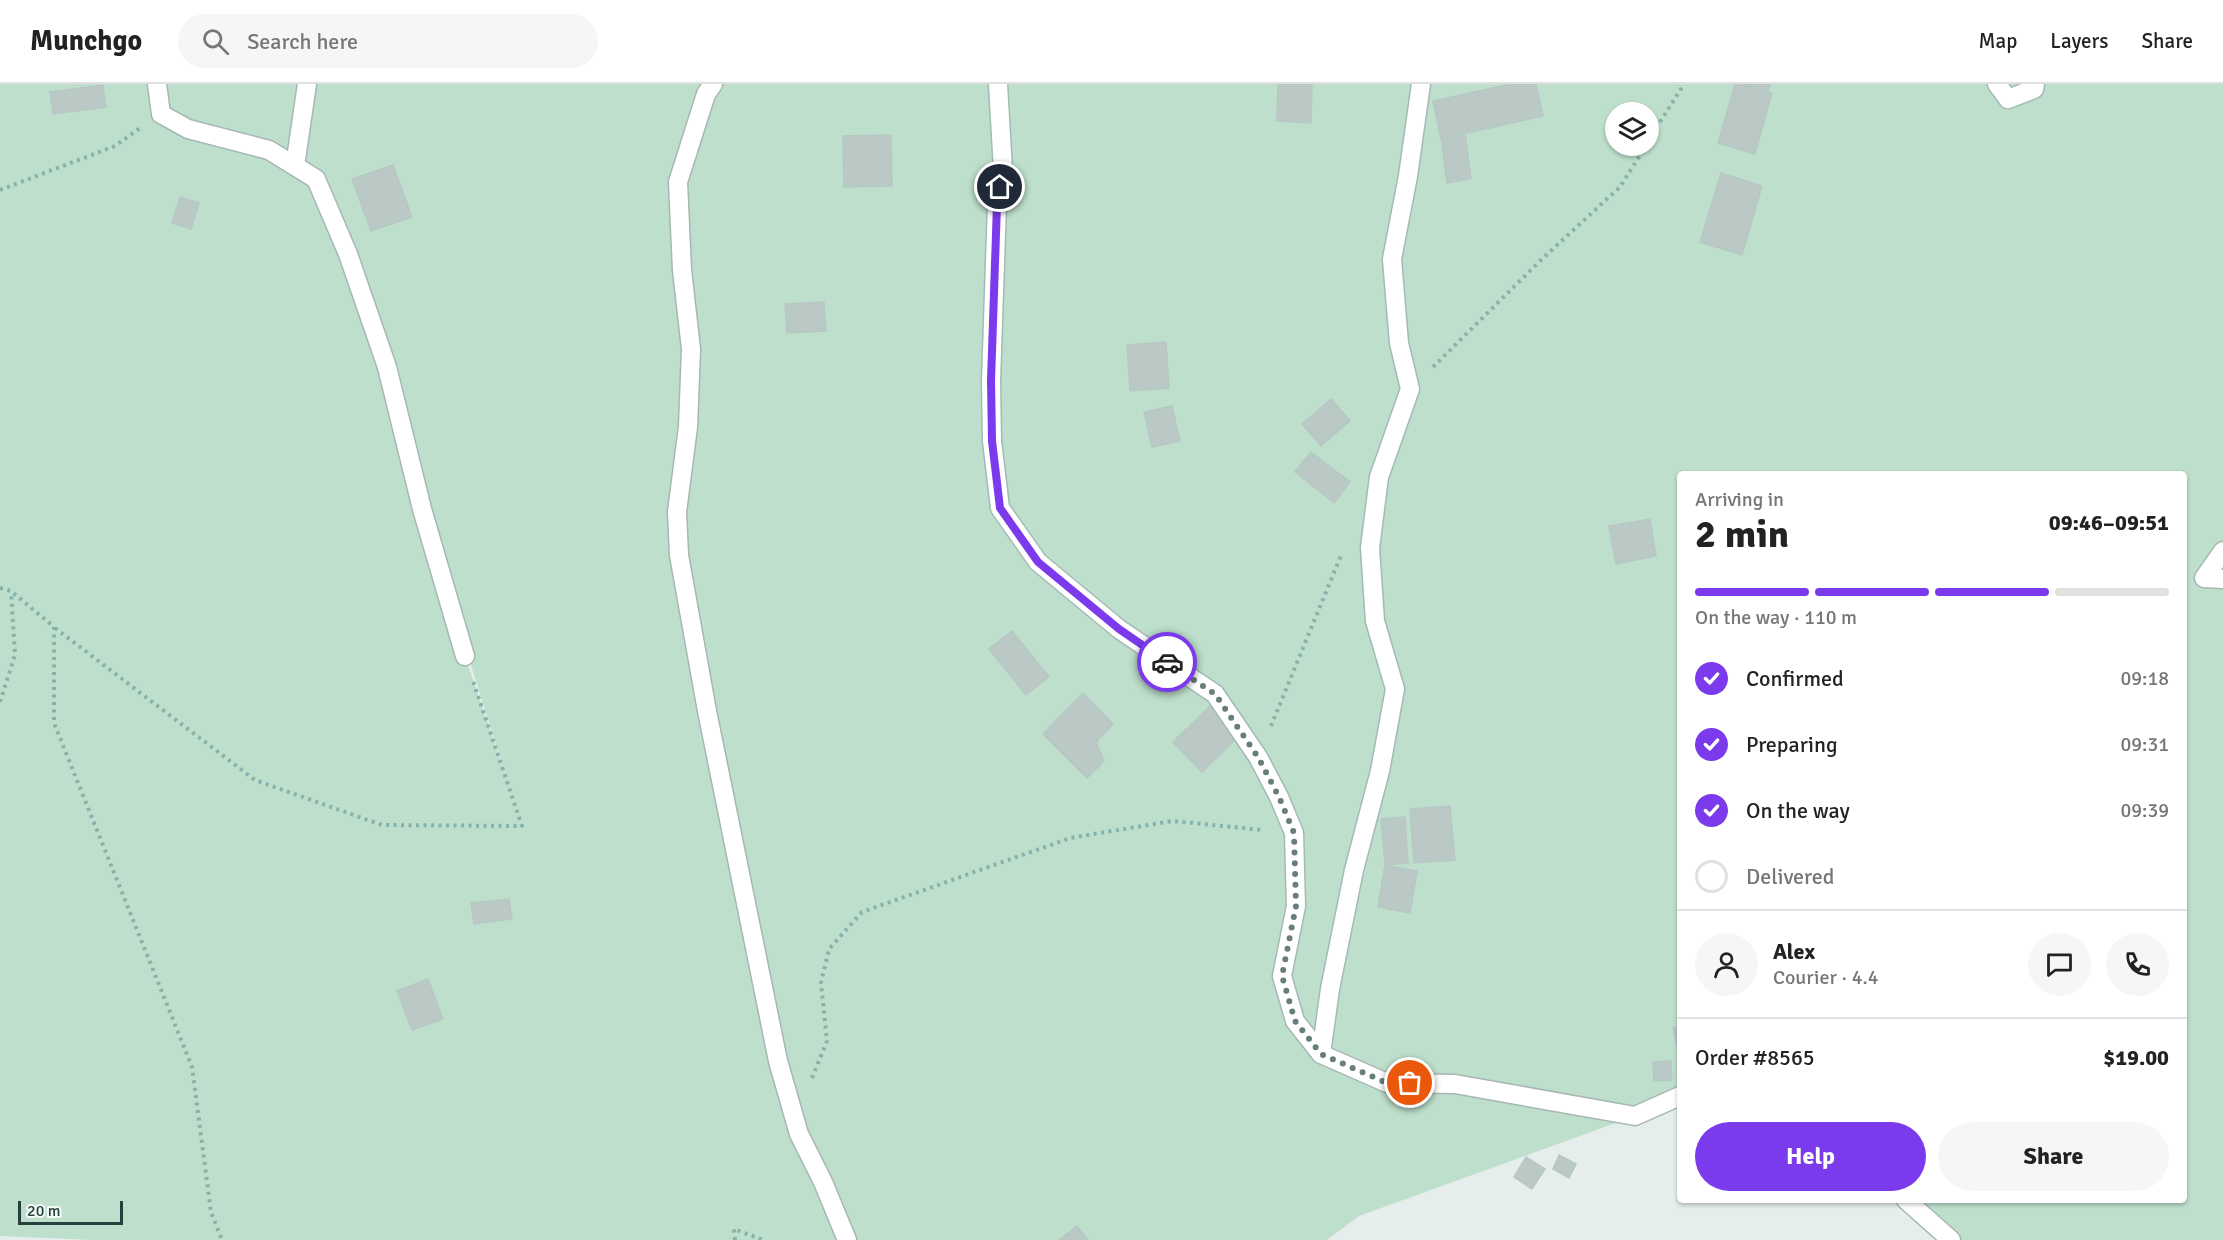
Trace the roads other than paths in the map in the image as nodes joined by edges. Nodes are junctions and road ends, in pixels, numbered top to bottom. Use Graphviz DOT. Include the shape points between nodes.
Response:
graph roads {
  1 [pos="157,84"];
  2 [pos="307,84"];
  3 [pos="713,84"];
  4 [pos="998,84"];
  5 [pos="1421,84"];
  6 [pos="1997,84"];
  7 [pos="2035,84"];
  8 [pos="296,166"];
  9 [pos="2223,551"];
  10 [pos="2223,579"];
  11 [pos="465,656"];
  12 [pos="1321,1054"];
  13 [pos="1677,1097"];
  14 [pos="1909,1203"];
  15 [pos="847,1240"];
  16 [pos="1951,1240"];
  1 -- 8 [label="street" via="161,114 188,129 269,150"];
  2 -- 8 [label="street"];
  3 -- 15 [label="street" via="706,94 678,182 691,349 688,427 677,513 679,555 778,1060 799,1134"];
  4 -- 12 [label="street" via="1003,170 997,204 991,381 992,441 1000,508 1038,562 1119,629 1215,694 1258,757 1294,833 1296,906 1282,976 1295,1021"];
  5 -- 12 [label="street" via="1392,259 1399,343 1410,389 1379,477 1370,548 1375,621 1395,689 1380,771 1354,870"];
  6 -- 7 [label="street" via="2008,99 2034,89"];
  8 -- 11 [label="street" via="316,179 348,254 387,367 422,509"];
  9 -- 10 [label="street" via="2204,578"];
  12 -- 13 [label="street" via="1387,1083 1455,1084 1635,1116"];
  14 -- 16 [label="street"];
}
